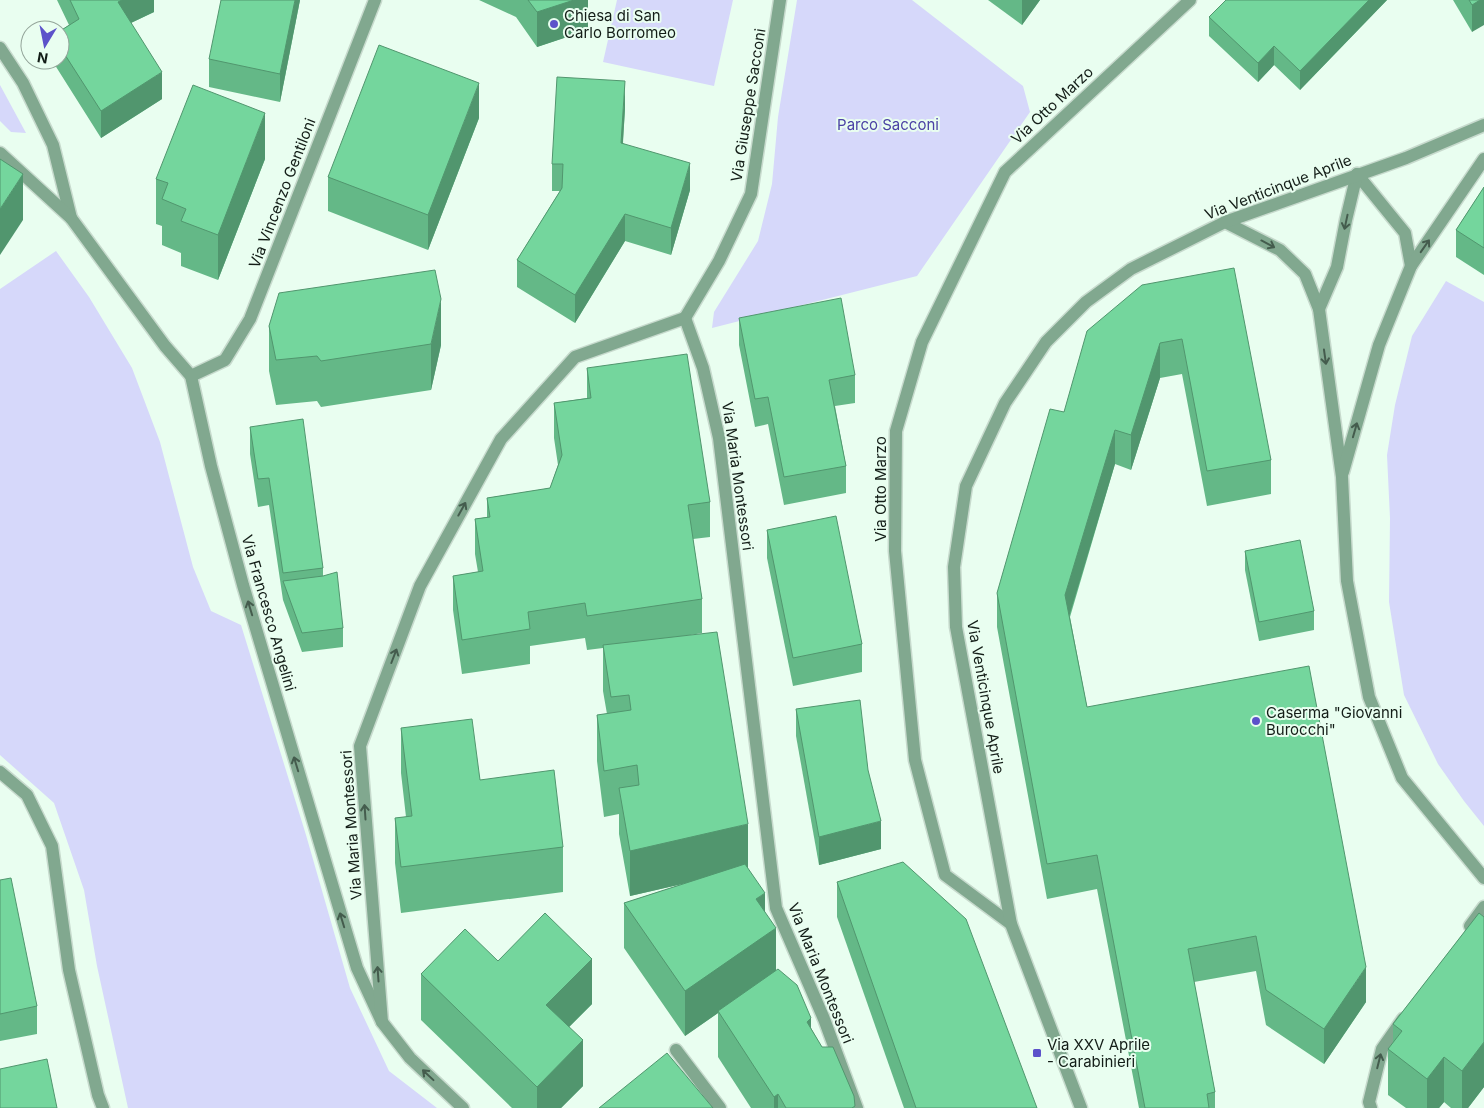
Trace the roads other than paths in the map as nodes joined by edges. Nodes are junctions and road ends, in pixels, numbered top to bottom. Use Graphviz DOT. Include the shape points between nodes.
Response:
graph roads {
  1 [pos="375,0"];
  2 [pos="780,0"];
  3 [pos="1190,0"];
  4 [pos="0,48"];
  5 [pos="1484,125"];
  6 [pos="0,153"];
  7 [pos="1484,159"];
  8 [pos="1358,174"];
  9 [pos="71,218"];
  10 [pos="1225,222"];
  11 [pos="1412,266"];
  12 [pos="1318,309"];
  13 [pos="685,318"];
  14 [pos="191,376"];
  15 [pos="1342,477"];
  16 [pos="0,772"];
  17 [pos="1484,878"];
  18 [pos="1484,907"];
  19 [pos="1011,924"];
  20 [pos="1461,938"];
  21 [pos="1410,1010"];
  22 [pos="382,1022"];
  23 [pos="676,1050"];
  24 [pos="102,1108"];
  25 [pos="463,1108"];
  26 [pos="720,1108"];
  27 [pos="857,1108"];
  28 [pos="1081,1108"];
  29 [pos="1371,1108"];
  1 -- 14 [label="street, Via Vincenzo Gentiloni" via="250,319 225,360"];
  2 -- 13 [label="street, Via Giuseppe Sacconi" via="751,194 719,261"];
  3 -- 19 [label="street, Via Otto Marzo" via="1005,172 922,342 896,431 896,551 915,760 945,875"];
  4 -- 9 [label="street" via="23,83 53,145"];
  5 -- 8 [label="street, Via Venticinque Aprile"];
  6 -- 9 [label="street, Via Francesco Angelini"];
  11 -- 7 [label="street, one-way"];
  8 -- 10 [label="street, Via Venticinque Aprile"];
  8 -- 11 [label="street" via="1405,233"];
  8 -- 12 [label="street, one-way" via="1337,267"];
  9 -- 14 [label="street, Via Francesco Angelini" via="165,346"];
  10 -- 12 [label="street, one-way" via="1280,250 1305,274"];
  10 -- 19 [label="street, Via Venticinque Aprile" via="1130,269 1086,302 1046,342 1005,403 966,486 954,567 956,627"];
  15 -- 11 [label="street, one-way" via="1379,345"];
  12 -- 15 [label="street, one-way"];
  22 -- 13 [label="street, Via Maria Montessori, one-way" via="360,746 420,586 501,439 575,357"];
  13 -- 27 [label="street, Via Maria Montessori" via="704,368 719,438 776,908 824,1019"];
  22 -- 14 [label="street, Via Francesco Angelini, one-way" via="357,968 248,604"];
  15 -- 17 [label="street" via="1347,581 1368,698 1402,778"];
  16 -- 24 [label="street" via="27,795 52,846 69,970"];
  18 -- 20 [label="street"];
  19 -- 28 [label="street, Via Venticinque Aprile"];
  29 -- 21 [label="street, one-way" via="1369,1102 1382,1049"];
  25 -- 22 [label="street, Via Francesco Angelini, one-way" via="410,1058"];
  23 -- 26 [label="street"];
}
